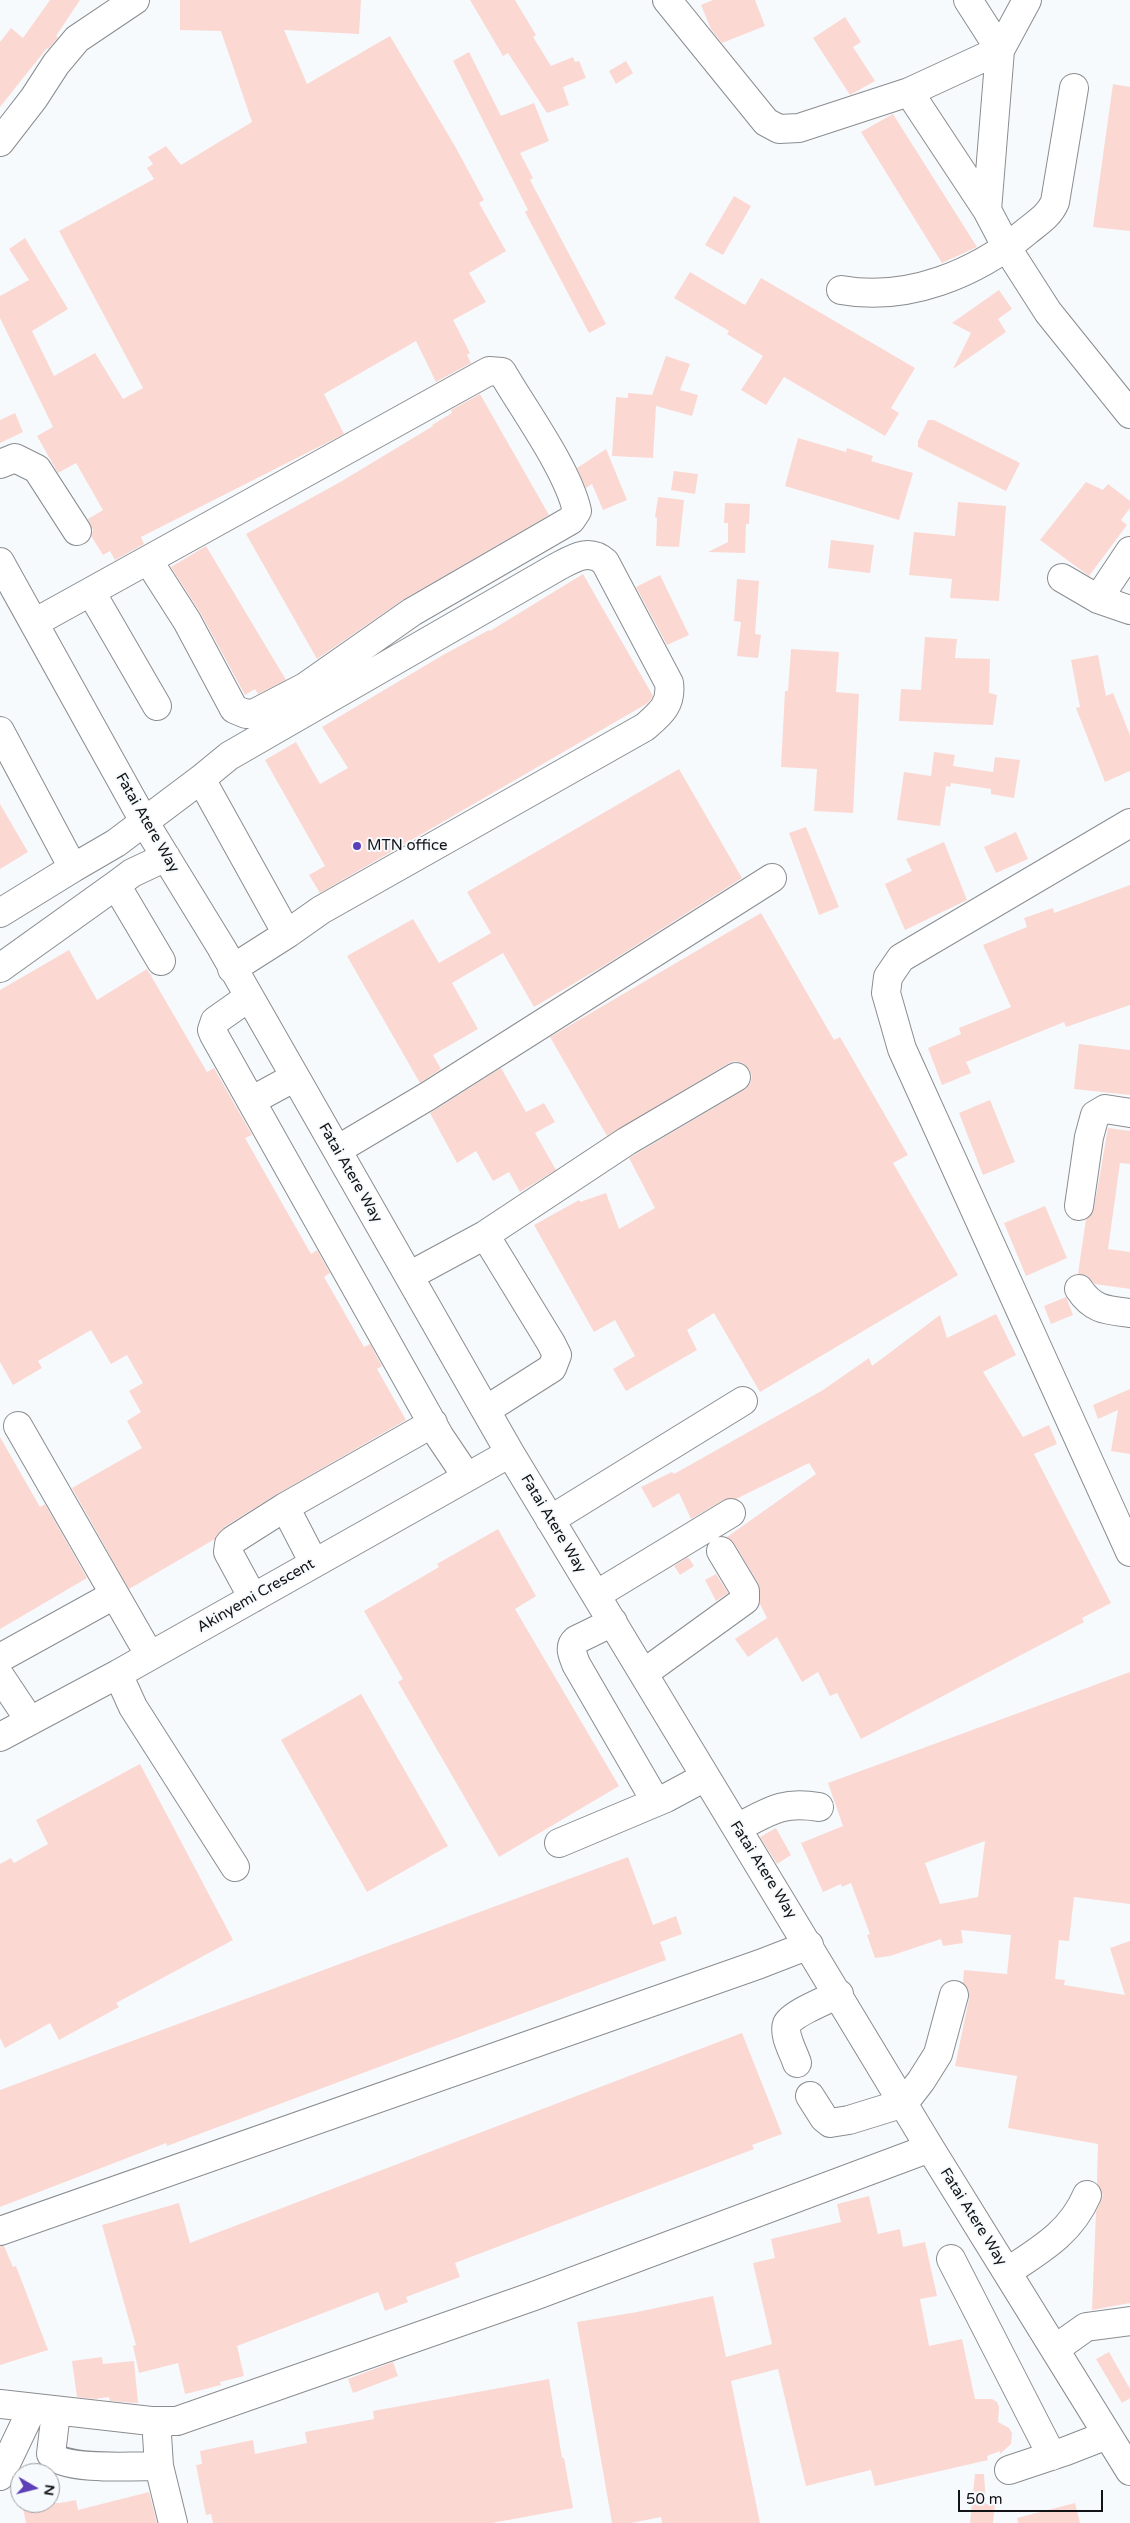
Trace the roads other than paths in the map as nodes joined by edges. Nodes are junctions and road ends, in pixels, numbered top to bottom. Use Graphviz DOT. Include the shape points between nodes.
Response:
graph roads {
  1 [pos="135,0"];
  2 [pos="666,0"];
  3 [pos="968,0"];
  4 [pos="1027,0"];
  5 [pos="1000,50"];
  6 [pos="1074,88"];
  7 [pos="909,92"];
  8 [pos="0,142"];
  9 [pos="987,210"];
  10 [pos="1007,248"];
  11 [pos="841,290"];
  12 [pos="1130,414"];
  13 [pos="0,464"];
  14 [pos="77,531"];
  15 [pos="1130,551"];
  16 [pos="148,560"];
  17 [pos="0,562"];
  18 [pos="1062,578"];
  19 [pos="92,592"];
  20 [pos="8,596"];
  21 [pos="1098,600"];
  22 [pos="1130,610"];
  23 [pos="34,622"];
  24 [pos="157,706"];
  25 [pos="0,732"];
  26 [pos="201,779"];
  27 [pos="145,823"];
  28 [pos="1130,823"];
  29 [pos="166,857"];
  30 [pos="73,868"];
  31 [pos="772,878"];
  32 [pos="116,885"];
  33 [pos="0,913"];
  34 [pos="288,934"];
  35 [pos="161,962"];
  36 [pos="0,968"];
  37 [pos="232,968"];
  38 [pos="248,997"];
  39 [pos="736,1076"];
  40 [pos="294,1077"];
  41 [pos="251,1101"];
  42 [pos="1130,1112"];
  43 [pos="337,1150"];
  44 [pos="1079,1206"];
  45 [pos="485,1235"];
  46 [pos="409,1276"];
  47 [pos="1079,1289"];
  48 [pos="1130,1313"];
  49 [pos="742,1401"];
  50 [pos="486,1410"];
  51 [pos="433,1424"];
  52 [pos="18,1426"];
  53 [pos="510,1453"];
  54 [pos="467,1477"];
  55 [pos="285,1507"];
  56 [pos="731,1513"];
  57 [pos="550,1520"];
  58 [pos="720,1551"];
  59 [pos="1130,1552"];
  60 [pos="314,1563"];
  61 [pos="114,1595"];
  62 [pos="596,1595"];
  63 [pos="253,1598"];
  64 [pos="613,1622"];
  65 [pos="150,1656"];
  66 [pos="0,1658"];
  67 [pos="644,1673"];
  68 [pos="118,1674"];
  69 [pos="0,1676"];
  70 [pos="30,1721"];
  71 [pos="0,1737"];
  72 [pos="705,1777"];
  73 [pos="656,1802"];
  74 [pos="819,1807"];
  75 [pos="737,1828"];
  76 [pos="559,1843"];
  77 [pos="235,1867"];
  78 [pos="809,1945"];
  79 [pos="839,1994"];
  80 [pos="954,1995"];
  81 [pos="797,2063"];
  82 [pos="810,2096"];
  83 [pos="904,2103"];
  84 [pos="930,2148"];
  85 [pos="1086,2194"];
  86 [pos="0,2231"];
  87 [pos="951,2259"];
  88 [pos="1007,2272"];
  89 [pos="1130,2321"];
  90 [pos="1055,2349"];
  91 [pos="0,2404"];
  92 [pos="44,2410"];
  93 [pos="160,2422"];
  94 [pos="1107,2435"];
  95 [pos="1052,2456"];
  96 [pos="160,2466"];
  97 [pos="1009,2470"];
  98 [pos="1130,2471"];
  99 [pos="0,2476"];
  100 [pos="173,2523"];
  1 -- 8 [label="street" via="77,39"];
  2 -- 7 [label="street" via="766,122 779,129 799,128"];
  3 -- 5 [label="street"];
  4 -- 5 [label="street"];
  5 -- 7 [label="street"];
  5 -- 9 [label="street"];
  6 -- 10 [label="street" via="1055,202 1049,214"];
  7 -- 9 [label="street"];
  9 -- 10 [label="street"];
  10 -- 11 [label="street" via="940,282 906,290 858,293"];
  10 -- 12 [label="street" via="1048,312"];
  13 -- 14 [label="street" via="15,458 37,468"];
  15 -- 21 [label="street"];
  16 -- 16 [label="street" via="489,371 502,372 550,453 577,511 571,520 412,612 305,687 255,713 246,714 234,709 187,622"];
  16 -- 19 [label="street"];
  17 -- 20 [label="street, Fatai Atere Way"];
  18 -- 21 [label="street"];
  19 -- 23 [label="street"];
  19 -- 24 [label="street"];
  20 -- 23 [label="street, Fatai Atere Way"];
  21 -- 22 [label="street"];
  23 -- 27 [label="street, Fatai Atere Way"];
  25 -- 30 [label="street"];
  26 -- 27 [label="street"];
  26 -- 34 [label="street"];
  26 -- 34 [label="street" via="229,756 557,567 588,554 606,562 669,683 668,703 661,713 645,727 321,910"];
  27 -- 29 [label="street, Fatai Atere Way"];
  27 -- 30 [label="street"];
  28 -- 59 [label="street" via="901,958 888,977 886,993 902,1049"];
  29 -- 32 [label="street" via="132,873"];
  29 -- 37 [label="street, Fatai Atere Way"];
  30 -- 33 [label="street"];
  31 -- 43 [label="street"];
  32 -- 35 [label="street"];
  32 -- 36 [label="street"];
  34 -- 37 [label="street"];
  37 -- 38 [label="street, Fatai Atere Way"];
  38 -- 40 [label="street, Fatai Atere Way"];
  38 -- 41 [label="street" via="215,1022 212,1030"];
  39 -- 45 [label="street" via="627,1141"];
  40 -- 41 [label="street"];
  40 -- 43 [label="street, Fatai Atere Way"];
  41 -- 51 [label="street"];
  42 -- 44 [label="street" via="1105,1109 1095,1115"];
  43 -- 46 [label="street, Fatai Atere Way"];
  45 -- 46 [label="street"];
  45 -- 50 [label="street" via="557,1355 552,1368"];
  46 -- 50 [label="street, Fatai Atere Way"];
  47 -- 48 [label="street" via="1091,1304"];
  49 -- 57 [label="street"];
  50 -- 53 [label="street, Fatai Atere Way"];
  51 -- 54 [label="street"];
  51 -- 55 [label="street"];
  52 -- 61 [label="street"];
  53 -- 54 [label="street, Akinyemi Crescent"];
  53 -- 57 [label="street, Fatai Atere Way"];
  54 -- 60 [label="street, Akinyemi Crescent"];
  55 -- 60 [label="street"];
  55 -- 63 [label="street" via="229,1544 228,1552"];
  56 -- 62 [label="street"];
  57 -- 62 [label="street, Fatai Atere Way"];
  58 -- 67 [label="street" via="745,1591 745,1600"];
  60 -- 63 [label="street, Akinyemi Crescent"];
  61 -- 65 [label="street"];
  61 -- 66 [label="street"];
  62 -- 64 [label="street, Fatai Atere Way"];
  63 -- 65 [label="street, Akinyemi Crescent"];
  64 -- 67 [label="street, Fatai Atere Way"];
  64 -- 73 [label="street" via="576,1640 571,1651"];
  65 -- 68 [label="street, Akinyemi Crescent"];
  67 -- 72 [label="street, Fatai Atere Way"];
  68 -- 70 [label="street, Akinyemi Crescent"];
  68 -- 77 [label="street" via="133,1707"];
  69 -- 70 [label="street"];
  70 -- 71 [label="street, Akinyemi Crescent"];
  72 -- 73 [label="street"];
  72 -- 75 [label="street, Fatai Atere Way"];
  73 -- 76 [label="street"];
  74 -- 75 [label="street" via="780,1806"];
  75 -- 78 [label="street, Fatai Atere Way"];
  78 -- 79 [label="street, Fatai Atere Way"];
  78 -- 86 [label="street"];
  79 -- 81 [label="street" via="794,2017 787,2024 786,2031"];
  79 -- 83 [label="street, Fatai Atere Way"];
  80 -- 83 [label="street" via="938,2054"];
  82 -- 83 [label="street" via="830,2123"];
  83 -- 84 [label="street, Fatai Atere Way"];
  84 -- 88 [label="street, Fatai Atere Way"];
  84 -- 93 [label="street" via="534,2296 178,2421"];
  85 -- 88 [label="street" via="1079,2214 1066,2228"];
  87 -- 95 [label="street"];
  88 -- 90 [label="street, Fatai Atere Way"];
  89 -- 90 [label="street" via="1086,2327"];
  90 -- 94 [label="street, Fatai Atere Way"];
  91 -- 92 [label="street"];
  92 -- 93 [label="street"];
  92 -- 96 [label="street" via="50,2454 54,2459 83,2465"];
  92 -- 99 [label="street"];
  93 -- 96 [label="street" via="157,2435"];
  94 -- 95 [label="street"];
  94 -- 98 [label="street, Fatai Atere Way"];
  95 -- 97 [label="street"];
  96 -- 100 [label="street"];
}
